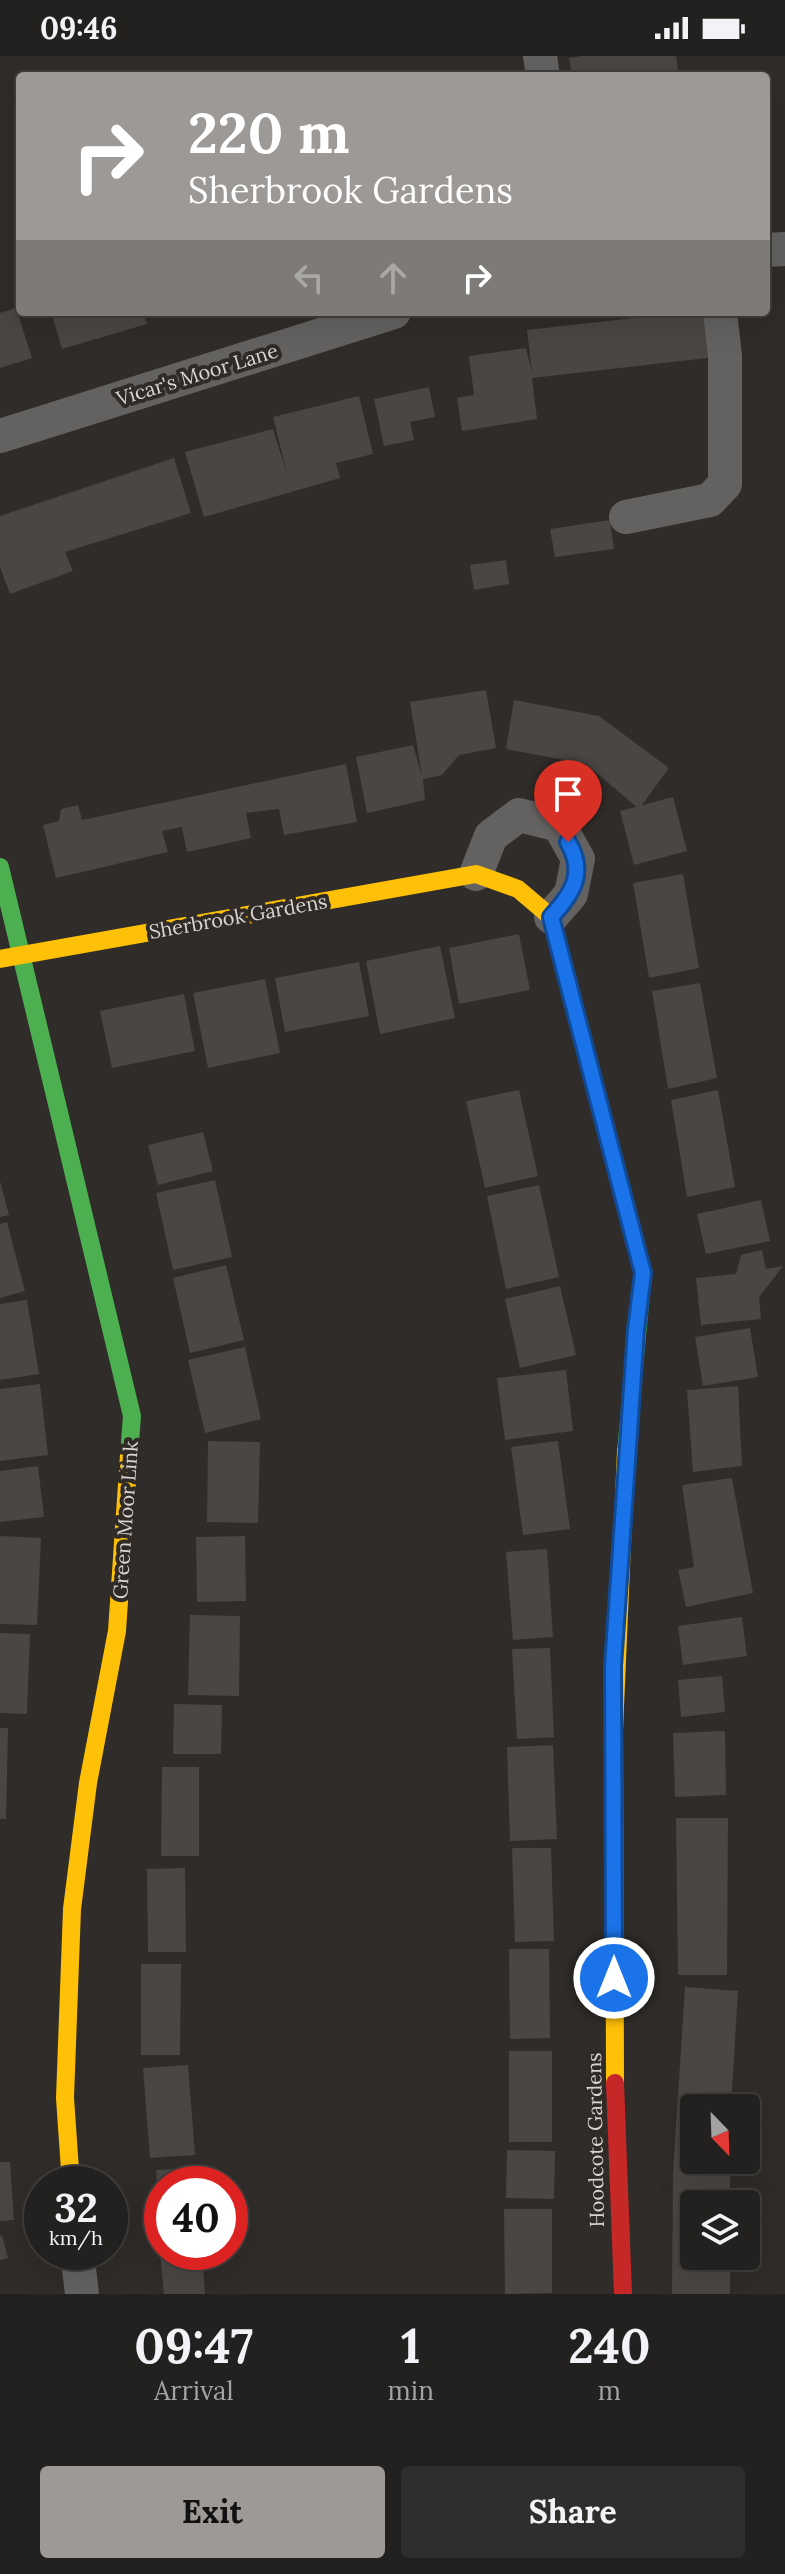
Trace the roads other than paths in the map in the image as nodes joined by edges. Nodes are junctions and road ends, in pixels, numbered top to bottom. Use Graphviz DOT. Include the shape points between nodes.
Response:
graph roads {
  1 [pos="381,316"];
  2 [pos="720,316"];
  3 [pos="0,436"];
  4 [pos="626,517"];
  5 [pos="0,867"];
  6 [pos="476,874"];
  7 [pos="544,907"];
  8 [pos="20,955"];
  9 [pos="0,959"];
  10 [pos="70,2166"];
  11 [pos="79,2270"];
  12 [pos="82,2294"];
  13 [pos="623,2294"];
  1 -- 3 [label="street, Vicar's Moor Lane"];
  2 -- 4 [label="street" via="725,484 710,500"];
  5 -- 8 [label="street, Green Moor Link"];
  6 -- 7 [label="street, Sherbrook Gardens" via="516,885"];
  6 -- 7 [label="street" via="491,836 519,815 559,825 578,859 571,894"];
  6 -- 8 [label="street, Sherbrook Gardens"];
  7 -- 13 [label="street, Hoodcote Gardens" via="643,1273 613,1666 615,2165"];
  8 -- 9 [label="street, Sherbrook Gardens"];
  8 -- 10 [label="street, Green Moor Link" via="132,1416 117,1631 88,1783 72,1909 65,2098"];
  11 -- 12 [label="street"];
}
